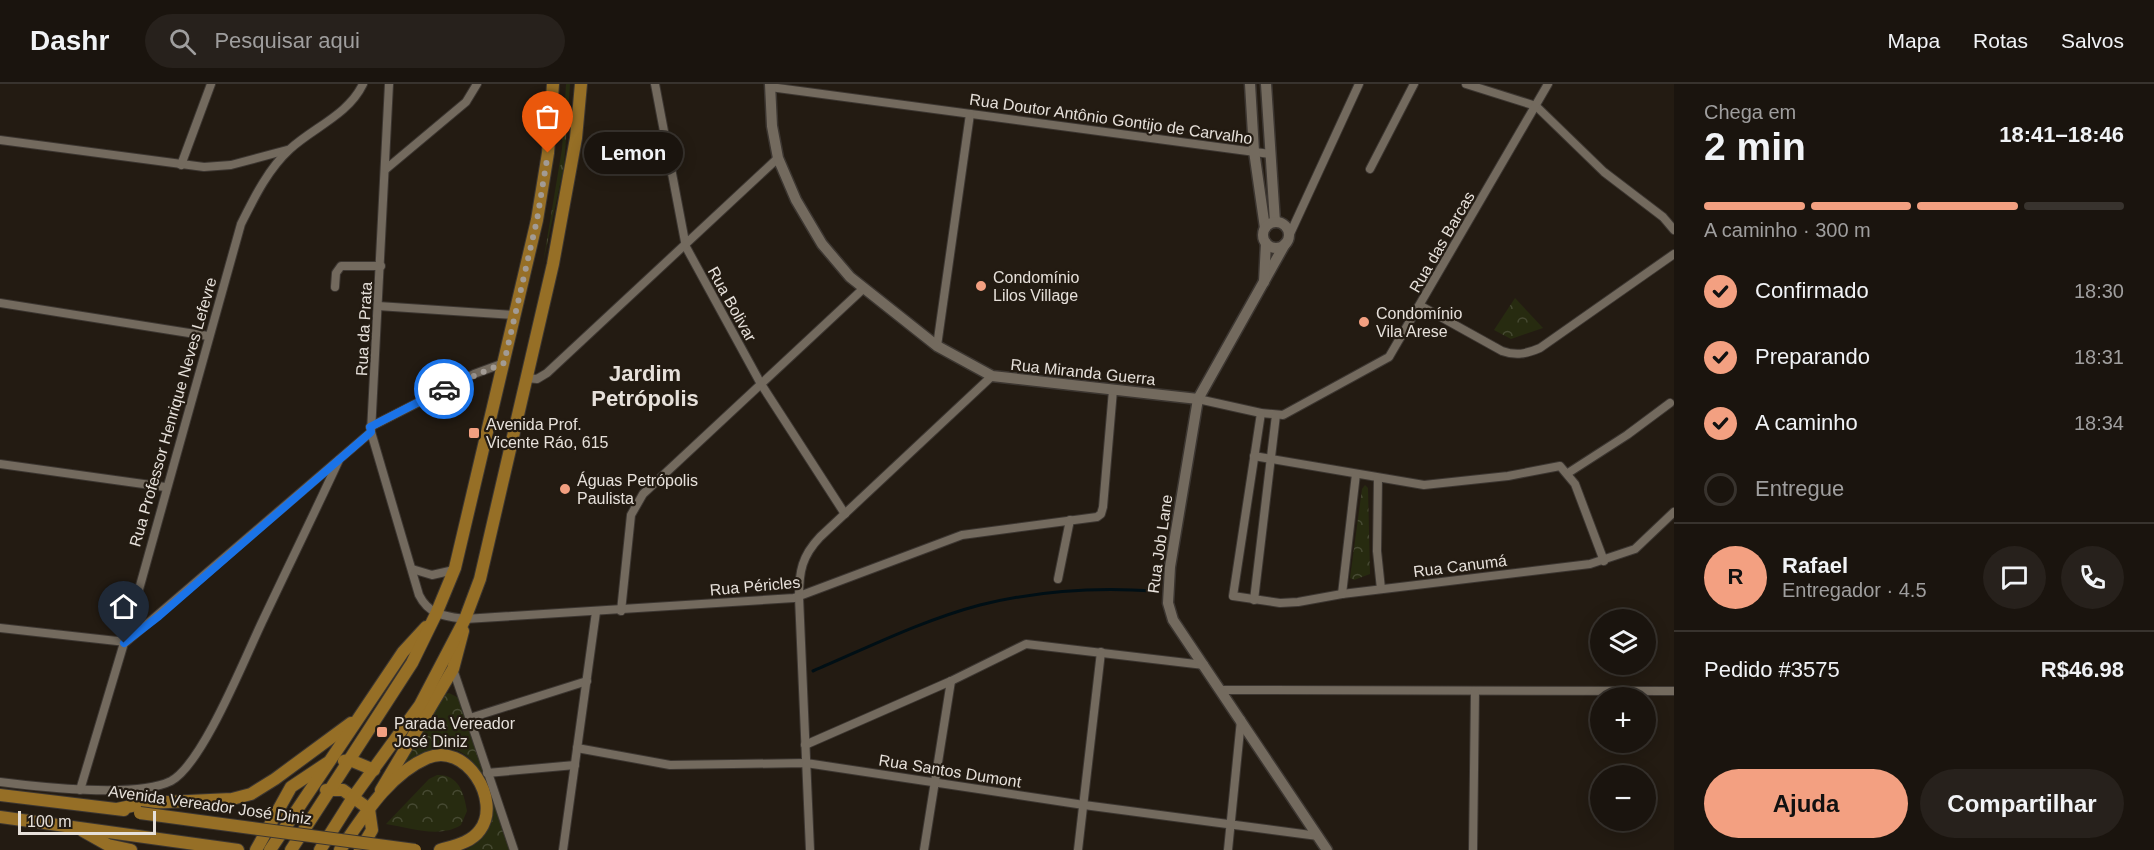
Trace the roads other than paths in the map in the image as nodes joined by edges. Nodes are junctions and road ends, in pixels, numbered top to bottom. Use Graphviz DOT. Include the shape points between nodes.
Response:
graph roads {
  1 [pos="211,84"];
  2 [pos="363,84"];
  3 [pos="389,84"];
  4 [pos="477,84"];
  5 [pos="553,84"];
  6 [pos="581,84"];
  7 [pos="655,84"];
  8 [pos="1250,84"];
  9 [pos="1266,84"];
  10 [pos="1359,84"];
  11 [pos="1414,84"];
  12 [pos="1466,84"];
  13 [pos="1548,84"];
  14 [pos="770,86"];
  15 [pos="1536,106"];
  16 [pos="970,114"];
  17 [pos="0,140"];
  18 [pos="289,150"];
  19 [pos="1254,151"];
  20 [pos="1270,154"];
  21 [pos="778,158"];
  22 [pos="181,165"];
  23 [pos="1370,169"];
  24 [pos="386,170"];
  25 [pos="1275,222"];
  26 [pos="1265,228"];
  27 [pos="1674,230"];
  28 [pos="1287,240"];
  29 [pos="1266,243"];
  30 [pos="686,247"];
  31 [pos="1674,254"];
  32 [pos="381,266"];
  33 [pos="1264,285"];
  34 [pos="335,288"];
  35 [pos="864,288"];
  36 [pos="0,303"];
  37 [pos="378,306"];
  38 [pos="1420,306"];
  39 [pos="515,315"];
  40 [pos="208,336"];
  41 [pos="937,346"];
  42 [pos="504,363"];
  43 [pos="992,376"];
  44 [pos="526,378"];
  45 [pos="761,384"];
  46 [pos="1113,390"];
  47 [pos="1198,399"];
  48 [pos="1670,403"];
  49 [pos="1261,413"];
  50 [pos="1276,415"];
  51 [pos="371,430"];
  52 [pos="1254,456"];
  53 [pos="1272,459"];
  54 [pos="339,460"];
  55 [pos="0,464"];
  56 [pos="1568,473"];
  57 [pos="1356,474"];
  58 [pos="1377,478"];
  59 [pos="165,487"];
  60 [pos="1674,512"];
  61 [pos="845,514"];
  62 [pos="1070,520"];
  63 [pos="1604,561"];
  64 [pos="412,569"];
  65 [pos="454,570"];
  66 [pos="1058,579"];
  67 [pos="1382,589"];
  68 [pos="1342,594"];
  69 [pos="799,597"];
  70 [pos="1254,600"];
  71 [pos="621,610"];
  72 [pos="596,612"];
  73 [pos="436,614"];
  74 [pos="465,619"];
  75 [pos="0,628"];
  76 [pos="124,643"];
  77 [pos="1101,652"];
  78 [pos="1204,665"];
  79 [pos="453,669"];
  80 [pos="587,681"];
  81 [pos="951,681"];
  82 [pos="1222,690"];
  83 [pos="1674,691"];
  84 [pos="1475,692"];
  85 [pos="361,715"];
  86 [pos="470,718"];
  87 [pos="1241,719"];
  88 [pos="805,745"];
  89 [pos="577,747"];
  90 [pos="350,760"];
  91 [pos="330,762"];
  92 [pos="806,763"];
  93 [pos="575,765"];
  94 [pos="374,770"];
  95 [pos="488,773"];
  96 [pos="0,782"];
  97 [pos="934,783"];
  98 [pos="333,789"];
  99 [pos="80,790"];
  100 [pos="0,795"];
  101 [pos="354,796"];
  102 [pos="303,801"];
  103 [pos="373,804"];
  104 [pos="1084,805"];
  105 [pos="117,809"];
  106 [pos="0,817"];
  107 [pos="1230,824"];
  108 [pos="76,828"];
  109 [pos="1318,836"];
  110 [pos="131,850"];
  111 [pos="238,850"];
  112 [pos="256,850"];
  113 [pos="270,850"];
  114 [pos="291,850"];
  115 [pos="320,850"];
  116 [pos="340,850"];
  117 [pos="360,850"];
  118 [pos="416,850"];
  119 [pos="440,850"];
  120 [pos="514,850"];
  121 [pos="563,850"];
  122 [pos="810,850"];
  123 [pos="924,850"];
  124 [pos="1078,850"];
  125 [pos="1228,850"];
  126 [pos="1327,850"];
  127 [pos="1473,850"];
  1 -- 22 [label="street"];
  2 -- 18 [label="street, Rua Professor Henrique Neves Lefevre" via="344,109"];
  3 -- 24 [label="street, Rua da Prata"];
  4 -- 24 [label="street" via="466,102"];
  5 -- 39 [label="main road" via="548,153 537,220"];
  6 -- 44 [label="main road" via="567,196"];
  7 -- 30 [label="street, Rua Bolivar"];
  8 -- 19 [label="street"];
  9 -- 20 [label="street"];
  10 -- 28 [label="street, Rua Job Lane"];
  11 -- 23 [label="street"];
  12 -- 15 [label="street"];
  13 -- 15 [label="street, Rua das Barcas"];
  14 -- 16 [label="street, Rua Doutor Antônio Gontijo de Carvalho"];
  14 -- 21 [label="street, Rua Miranda Guerra"];
  15 -- 27 [label="street" via="1604,172"];
  15 -- 38 [label="street, Rua das Barcas"];
  16 -- 19 [label="street, Rua Doutor Antônio Gontijo de Carvalho"];
  16 -- 41 [label="street"];
  17 -- 22 [label="street"];
  18 -- 22 [label="street" via="231,165"];
  18 -- 40 [label="street, Rua Professor Henrique Neves Lefevre" via="267,176 241,224"];
  19 -- 20 [label="street, Rua Doutor Antônio Gontijo de Carvalho"];
  19 -- 26 [label="street"];
  20 -- 25 [label="street"];
  21 -- 30 [label="street"];
  21 -- 35 [label="street, Rua Miranda Guerra" via="796,200 822,244"];
  24 -- 32 [label="street, Rua da Prata"];
  25 -- 26 [label="street"];
  25 -- 28 [label="street" via="1286,227"];
  26 -- 29 [label="street"];
  28 -- 29 [label="street" via="1278,248"];
  28 -- 33 [label="street, Rua Job Lane"];
  29 -- 33 [label="street, Rua Job Lane"];
  30 -- 44 [label="street" via="547,373 537,380"];
  30 -- 45 [label="street, Rua Bolivar"];
  31 -- 38 [label="street" via="1529,353 1502,351"];
  32 -- 34 [label="street" via="341,266"];
  32 -- 37 [label="street, Rua da Prata"];
  33 -- 47 [label="street, Rua Job Lane"];
  35 -- 41 [label="street, Rua Miranda Guerra"];
  35 -- 45 [label="street"];
  36 -- 40 [label="street"];
  37 -- 39 [label="street"];
  37 -- 51 [label="street, Rua da Prata"];
  38 -- 50 [label="street, Rua das Barcas" via="1389,357 1294,410"];
  39 -- 42 [label="main road"];
  40 -- 59 [label="street, Rua Professor Henrique Neves Lefevre"];
  41 -- 43 [label="street, Rua Miranda Guerra"];
  42 -- 51 [label="street" via="474,374"];
  42 -- 65 [label="main road"];
  43 -- 46 [label="street, Rua Miranda Guerra"];
  43 -- 61 [label="street"];
  44 -- 74 [label="main road" via="491,539"];
  45 -- 61 [label="street, Rua Bolivar"];
  45 -- 71 [label="street" via="635,504"];
  46 -- 47 [label="street, Rua Miranda Guerra"];
  46 -- 62 [label="street, Rua Péricles" via="1100,515"];
  47 -- 49 [label="street, Rua das Barcas"];
  47 -- 78 [label="street, Rua Job Lane" via="1170,567 1168,603 1173,620"];
  48 -- 56 [label="street"];
  49 -- 50 [label="street, Rua das Barcas"];
  49 -- 52 [label="street"];
  50 -- 53 [label="street"];
  51 -- 54 [label="street"];
  51 -- 64 [label="street, Rua da Prata"];
  52 -- 53 [label="street"];
  52 -- 70 [label="street, Rua Canumá" via="1233,596"];
  53 -- 57 [label="street"];
  53 -- 70 [label="street"];
  54 -- 76 [label="street"];
  54 -- 99 [label="street, Avenida Vereador José Diniz" via="219,712 192,760 172,780 149,787"];
  55 -- 59 [label="street"];
  56 -- 58 [label="street" via="1556,465 1508,476 1430,484"];
  56 -- 63 [label="street"];
  57 -- 58 [label="street"];
  57 -- 68 [label="street"];
  58 -- 67 [label="street" via="1377,551"];
  59 -- 76 [label="street, Rua Professor Henrique Neves Lefevre"];
  60 -- 63 [label="street, Rua Canumá" via="1635,549"];
  61 -- 69 [label="street" via="807,551 800,572"];
  62 -- 66 [label="street"];
  62 -- 69 [label="street, Rua Péricles" via="962,535"];
  63 -- 67 [label="street, Rua Canumá"];
  64 -- 65 [label="street" via="432,575"];
  64 -- 73 [label="street, Rua da Prata" via="423,603"];
  65 -- 73 [label="main road"];
  67 -- 68 [label="street, Rua Canumá"];
  68 -- 70 [label="street, Rua Canumá" via="1280,603"];
  69 -- 71 [label="street, Rua Péricles"];
  69 -- 88 [label="street"];
  71 -- 72 [label="street, Rua Péricles"];
  72 -- 74 [label="street, Rua Péricles"];
  72 -- 80 [label="street"];
  73 -- 74 [label="street, Rua Péricles"];
  73 -- 85 [label="main road" via="403,652"];
  73 -- 90 [label="main road" via="412,663"];
  74 -- 79 [label="main road"];
  74 -- 94 [label="main road" via="420,705"];
  75 -- 76 [label="street"];
  76 -- 99 [label="street, Rua Professor Henrique Neves Lefevre"];
  77 -- 78 [label="street"];
  77 -- 81 [label="street" via="1026,644"];
  77 -- 104 [label="street"];
  78 -- 82 [label="street, Rua Job Lane"];
  79 -- 86 [label="street"];
  79 -- 103 [label="main road"];
  80 -- 86 [label="street"];
  80 -- 89 [label="street"];
  81 -- 88 [label="street"];
  81 -- 97 [label="street"];
  82 -- 84 [label="street"];
  82 -- 87 [label="street, Rua Job Lane"];
  83 -- 84 [label="street"];
  84 -- 127 [label="street"];
  85 -- 91 [label="main road"];
  85 -- 105 [label="main road" via="250,794"];
  86 -- 95 [label="street"];
  87 -- 107 [label="street"];
  87 -- 109 [label="street, Rua Job Lane"];
  88 -- 92 [label="street"];
  89 -- 92 [label="street, Rua Santos Dumont" via="670,765"];
  89 -- 93 [label="street"];
  90 -- 91 [label="main road"];
  90 -- 94 [label="main road"];
  90 -- 98 [label="main road"];
  91 -- 102 [label="main road"];
  91 -- 112 [label="main road" via="291,787"];
  92 -- 97 [label="street, Rua Santos Dumont"];
  92 -- 122 [label="street"];
  93 -- 95 [label="street"];
  93 -- 121 [label="street"];
  94 -- 101 [label="main road"];
  95 -- 120 [label="street"];
  96 -- 99 [label="street, Avenida Vereador José Diniz"];
  97 -- 104 [label="street, Rua Santos Dumont"];
  97 -- 123 [label="street"];
  98 -- 101 [label="main road"];
  98 -- 102 [label="main road"];
  98 -- 114 [label="main road"];
  100 -- 105 [label="main road, Avenida Vereador José Diniz"];
  101 -- 103 [label="main road"];
  101 -- 115 [label="main road"];
  102 -- 113 [label="main road"];
  103 -- 116 [label="main road"];
  103 -- 117 [label="main road" via="372,830"];
  103 -- 119 [label="main road" via="424,759 454,757 474,773 484,798 485,815 475,836"];
  104 -- 107 [label="street, Rua Santos Dumont"];
  104 -- 124 [label="street"];
  105 -- 118 [label="main road, Avenida Vereador José Diniz, bridge"];
  106 -- 108 [label="main road"];
  107 -- 109 [label="street, Rua Santos Dumont"];
  107 -- 125 [label="street"];
  108 -- 110 [label="main road" via="108,845"];
  108 -- 111 [label="main road"];
  109 -- 126 [label="street, Rua Job Lane"];
}
